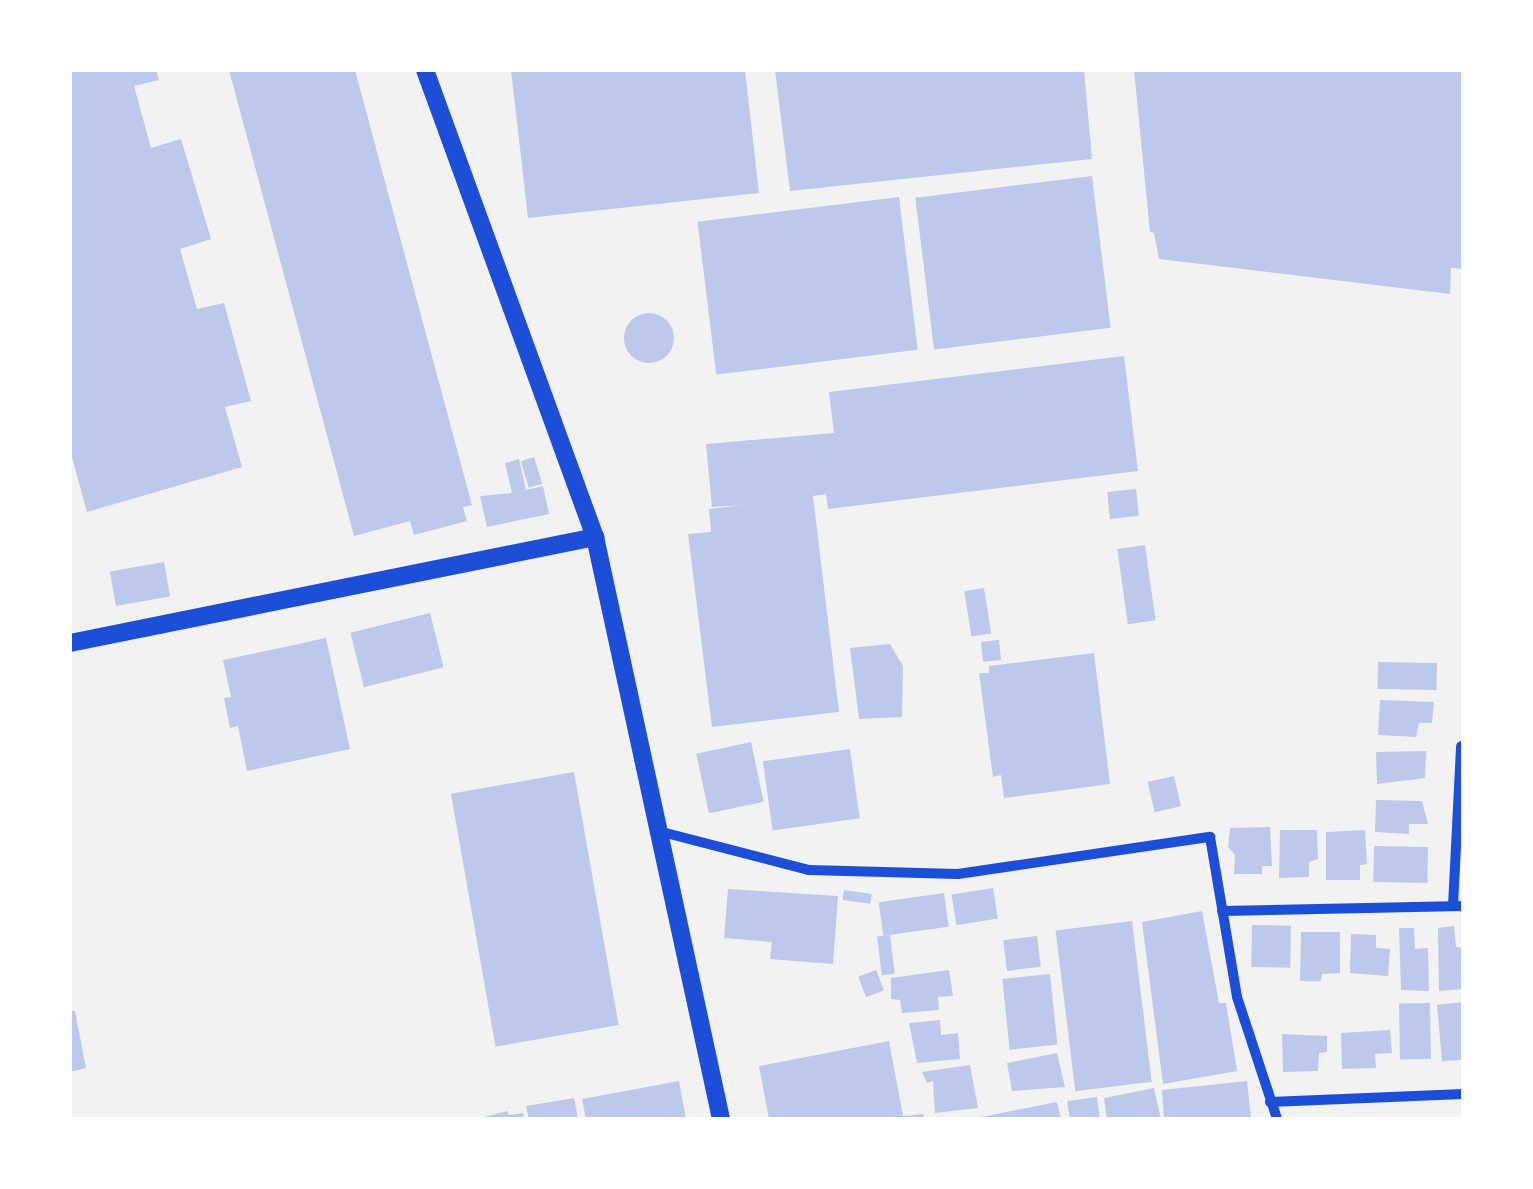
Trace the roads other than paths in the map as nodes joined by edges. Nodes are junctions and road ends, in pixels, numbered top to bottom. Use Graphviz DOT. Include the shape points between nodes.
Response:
graph roads {
  1 [pos="425,70"];
  2 [pos="596,537"];
  3 [pos="70,643"];
  4 [pos="1461,746"];
  5 [pos="662,832"];
  6 [pos="1458,906"];
  7 [pos="1222,912"];
  8 [pos="1463,1094"];
  9 [pos="1270,1102"];
  10 [pos="721,1119"];
  11 [pos="1277,1119"];
  1 -- 2 [label="street"];
  2 -- 3 [label="street"];
  2 -- 5 [label="street"];
  4 -- 6 [label="street"];
  5 -- 7 [label="street" via="809,870 958,874 1210,837"];
  5 -- 10 [label="street"];
  6 -- 7 [label="street"];
  7 -- 9 [label="street" via="1237,998"];
  8 -- 9 [label="street"];
  9 -- 11 [label="street"];
}
